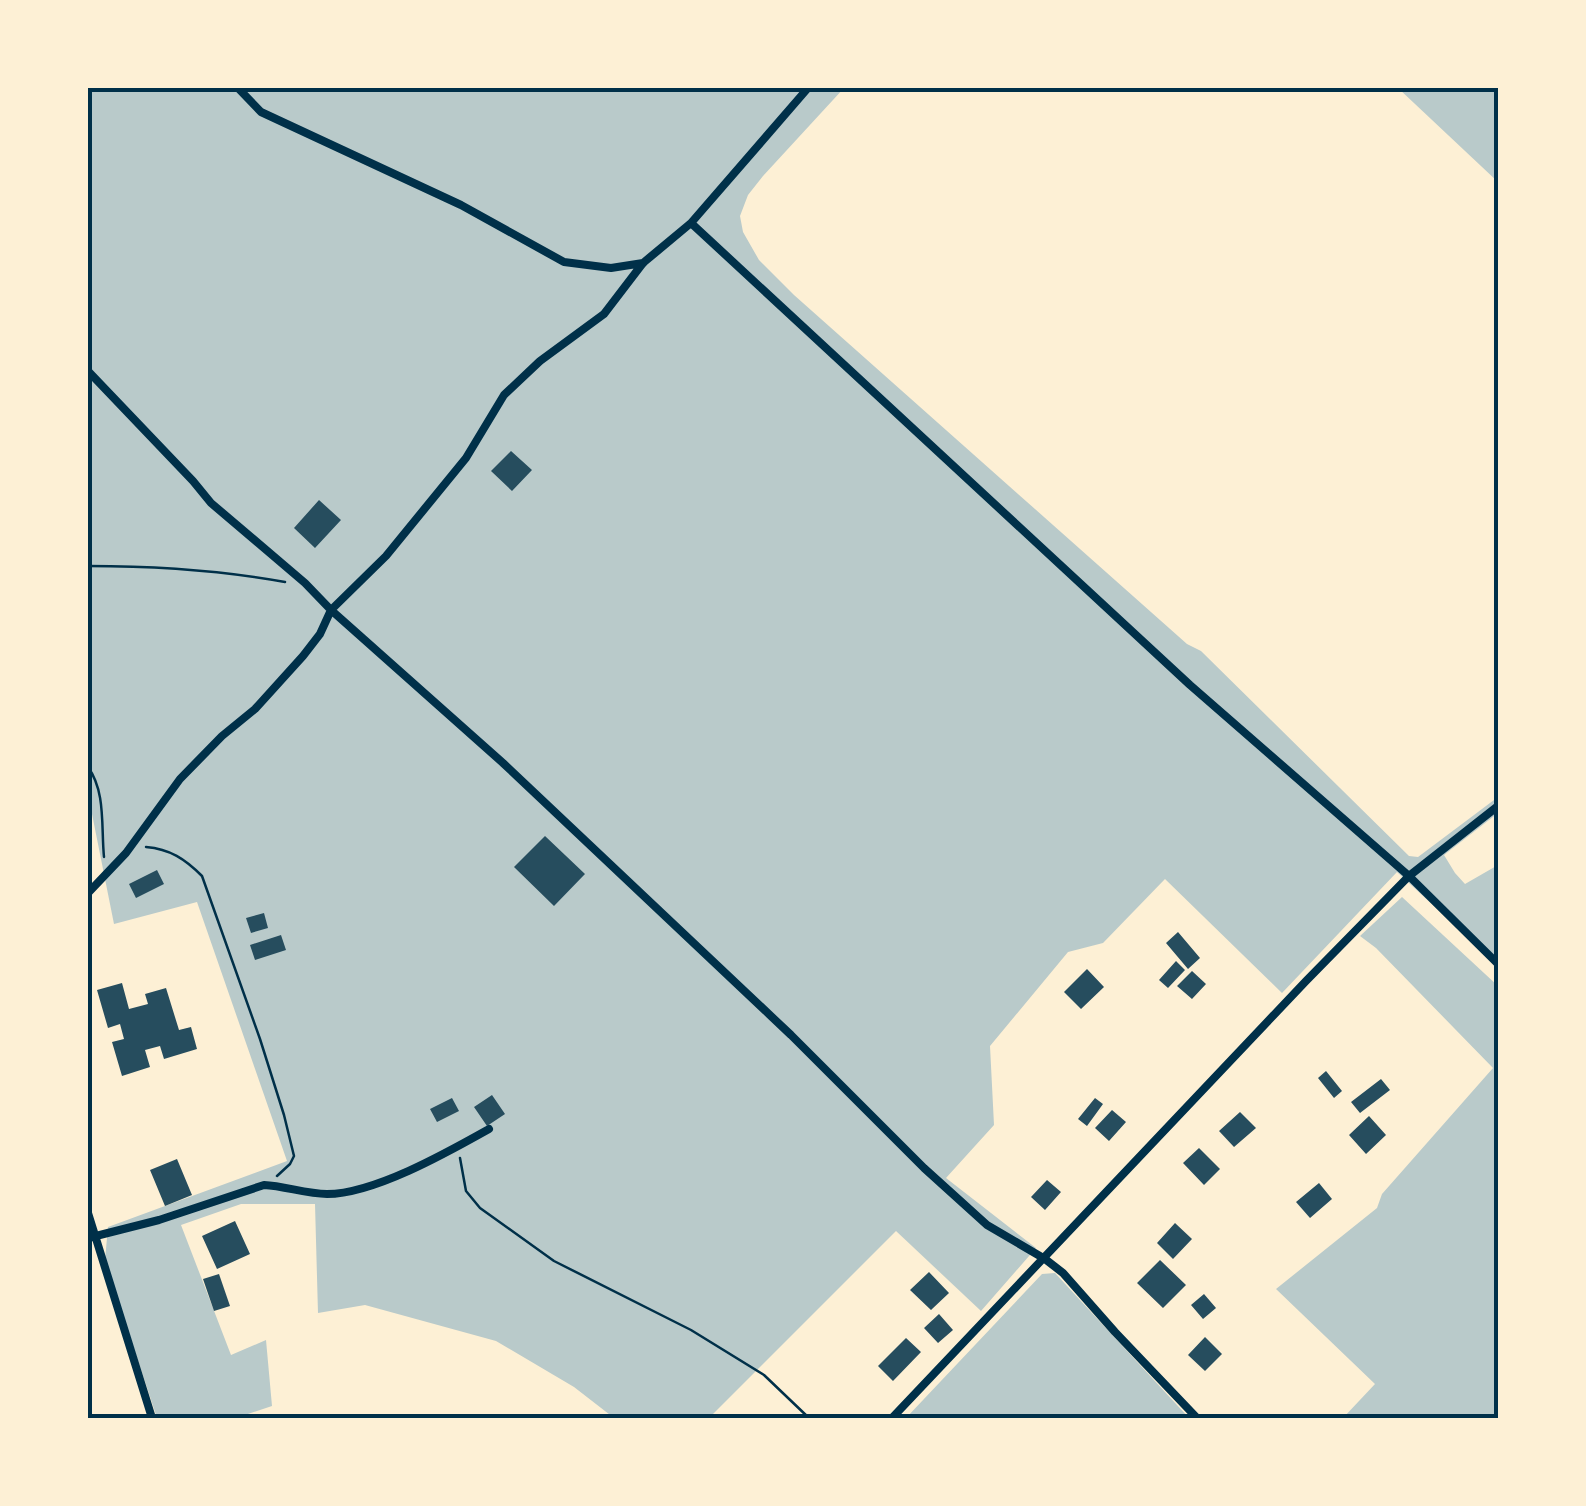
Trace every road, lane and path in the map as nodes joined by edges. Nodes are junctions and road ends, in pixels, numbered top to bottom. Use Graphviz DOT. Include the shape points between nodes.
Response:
graph roads {
  1 [pos="238,88"];
  2 [pos="808,88"];
  3 [pos="1494,88"];
  4 [pos="1498,101"];
  5 [pos="691,223"];
  6 [pos="643,263"];
  7 [pos="88,371"];
  8 [pos="88,566"];
  9 [pos="305,584"];
  10 [pos="331,610"];
  11 [pos="88,767"];
  12 [pos="1498,806"];
  13 [pos="126,853"];
  14 [pos="107,872"];
  15 [pos="1410,876"];
  16 [pos="88,893"];
  17 [pos="1498,964"];
  18 [pos="489,1128"];
  19 [pos="458,1146"];
  20 [pos="264,1185"];
  21 [pos="88,1213"];
  22 [pos="91,1238"];
  23 [pos="1046,1259"];
  24 [pos="152,1418"];
  25 [pos="810,1418"];
  26 [pos="892,1418"];
  27 [pos="1197,1418"];
  1 -- 6 [label="street" via="261,112 461,205 564,262 611,268"];
  2 -- 5 [label="street"];
  3 -- 4 [label="path"];
  5 -- 6 [label="street"];
  5 -- 15 [label="street" via="1150,648"];
  6 -- 10 [label="street" via="604,314 504,395 455,472"];
  7 -- 9 [label="street" via="211,503"];
  8 -- 9 [label="path" via="196,569"];
  9 -- 10 [label="street"];
  10 -- 13 [label="street" via="302,656 180,779"];
  10 -- 23 [label="street" via="503,763 924,1168 987,1225"];
  11 -- 14 [label="path" via="100,797"];
  12 -- 15 [label="street"];
  13 -- 14 [label="street"];
  13 -- 20 [label="path" via="162,850 202,876 294,1156"];
  14 -- 16 [label="street"];
  15 -- 17 [label="street"];
  15 -- 23 [label="street"];
  18 -- 19 [label="street"];
  19 -- 20 [label="street" via="360,1190 325,1194"];
  19 -- 25 [label="path" via="466,1191 480,1208 554,1261 764,1375"];
  20 -- 22 [label="street"];
  21 -- 22 [label="street"];
  22 -- 24 [label="street"];
  23 -- 26 [label="street"];
  23 -- 27 [label="street"];
}
